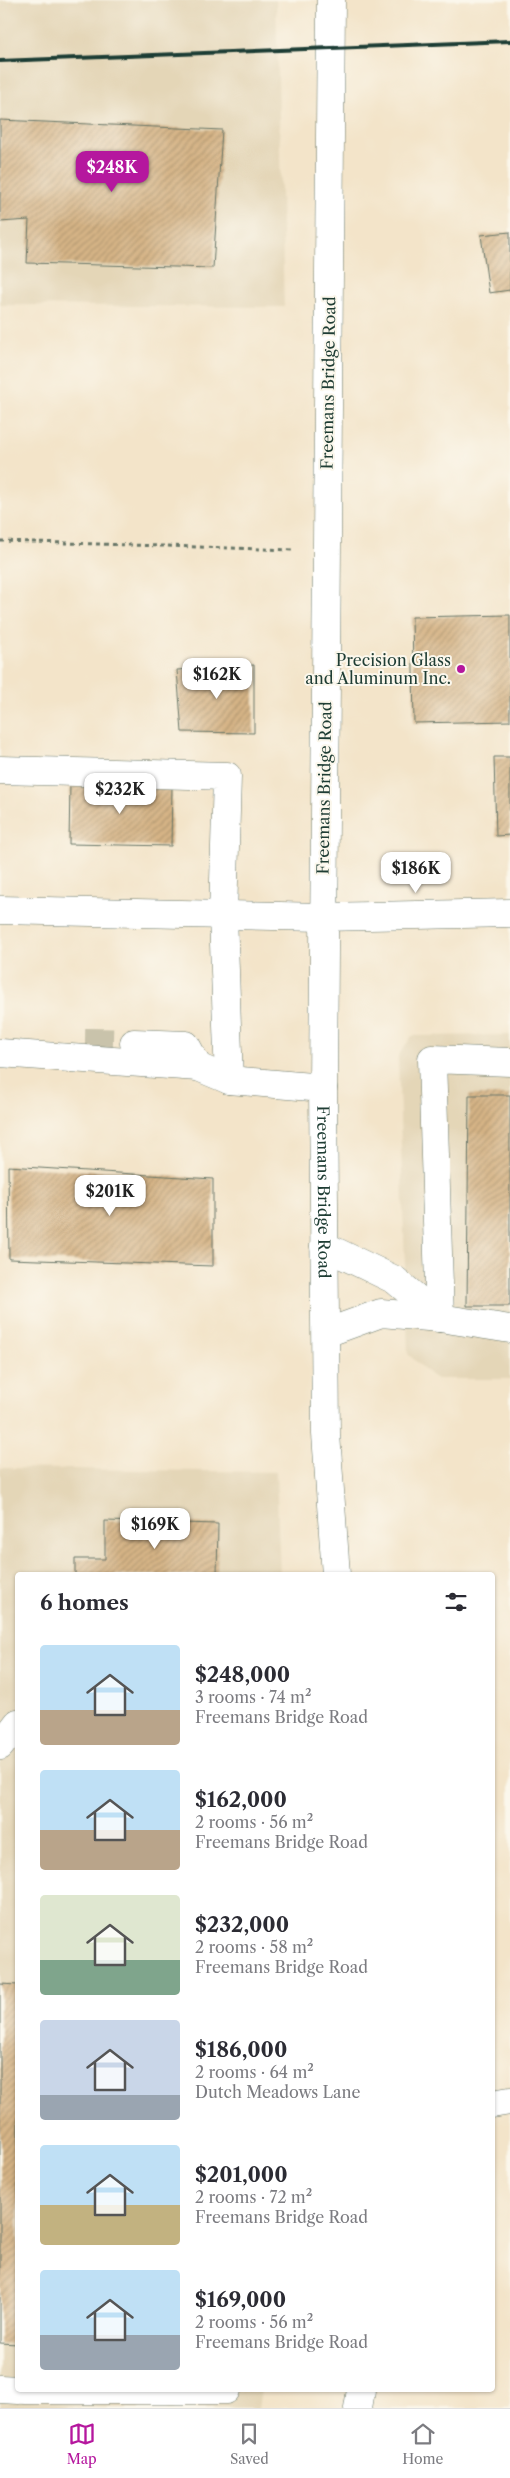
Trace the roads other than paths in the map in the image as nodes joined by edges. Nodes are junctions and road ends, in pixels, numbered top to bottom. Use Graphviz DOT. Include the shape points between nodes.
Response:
graph roads {
  1 [pos="331,0"];
  2 [pos="0,770"];
  3 [pos="0,910"];
  4 [pos="510,912"];
  5 [pos="223,916"];
  6 [pos="322,917"];
  7 [pos="0,1038"];
  8 [pos="85,1042"];
  9 [pos="134,1043"];
  10 [pos="0,1053"];
  11 [pos="510,1062"];
  12 [pos="198,1067"];
  13 [pos="229,1080"];
  14 [pos="323,1088"];
  15 [pos="324,1246"];
  16 [pos="440,1318"];
  17 [pos="510,1329"];
  18 [pos="326,1333"];
  19 [pos="336,1572"];
  20 [pos="15,1727"];
  21 [pos="0,1746"];
  22 [pos="510,2101"];
  23 [pos="495,2104"];
  24 [pos="0,2389"];
  25 [pos="15,2390"];
  26 [pos="361,2392"];
  27 [pos="358,2408"];
  1 -- 6 [label="main road, Freemans Bridge Road"];
  2 -- 5 [label="main road" via="228,776"];
  3 -- 5 [label="main road"];
  4 -- 6 [label="main road"];
  5 -- 6 [label="main road"];
  5 -- 13 [label="main road"];
  6 -- 14 [label="main road, Freemans Bridge Road"];
  7 -- 8 [label="main road"];
  9 -- 12 [label="main road" via="186,1045"];
  10 -- 12 [label="main road"];
  11 -- 16 [label="main road" via="432,1060"];
  12 -- 13 [label="main road"];
  13 -- 14 [label="main road"];
  14 -- 15 [label="main road, Freemans Bridge Road"];
  15 -- 16 [label="main road" via="395,1280"];
  15 -- 18 [label="main road, Freemans Bridge Road"];
  16 -- 17 [label="main road"];
  16 -- 18 [label="main road" via="381,1313"];
  18 -- 19 [label="main road, Freemans Bridge Road" via="326,1434"];
  20 -- 21 [label="main road"];
  22 -- 23 [label="main road"];
  24 -- 25 [label="main road"];
  26 -- 27 [label="main road"];
}
